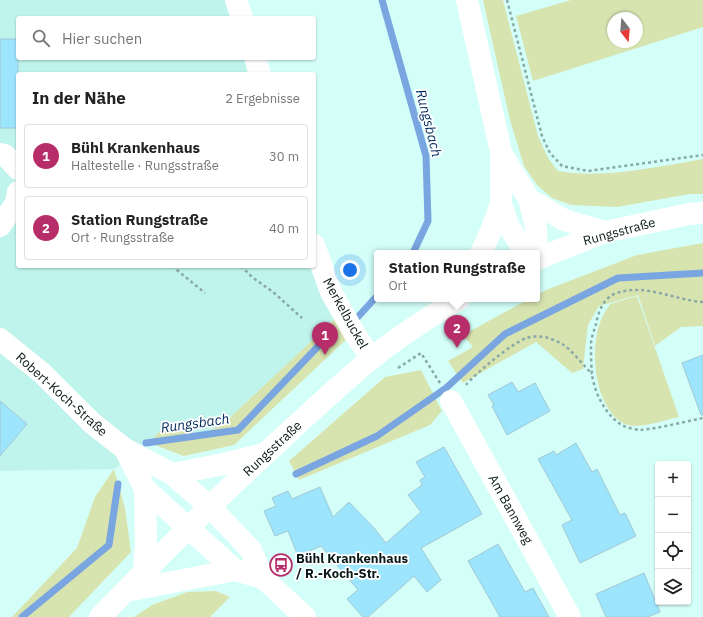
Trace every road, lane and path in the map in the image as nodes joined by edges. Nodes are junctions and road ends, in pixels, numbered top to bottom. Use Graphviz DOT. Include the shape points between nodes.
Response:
graph roads {
  1 [pos="236,0"];
  2 [pos="467,0"];
  3 [pos="506,0"];
  4 [pos="241,16"];
  5 [pos="256,60"];
  6 [pos="259,72"];
  7 [pos="501,152"];
  8 [pos="0,154"];
  9 [pos="703,155"];
  10 [pos="16,167"];
  11 [pos="529,199"];
  12 [pos="16,203"];
  13 [pos="501,204"];
  14 [pos="703,213"];
  15 [pos="0,226"];
  16 [pos="605,232"];
  17 [pos="482,250"];
  18 [pos="527,250"];
  19 [pos="537,250"];
  20 [pos="316,251"];
  21 [pos="540,258"];
  22 [pos="174,268"];
  23 [pos="243,268"];
  24 [pos="205,293"];
  25 [pos="455,302"];
  26 [pos="703,302"];
  27 [pos="302,318"];
  28 [pos="0,340"];
  29 [pos="372,358"];
  30 [pos="592,375"];
  31 [pos="447,393"];
  32 [pos="703,418"];
  33 [pos="125,449"];
  34 [pos="265,454"];
  35 [pos="172,474"];
  36 [pos="144,489"];
  37 [pos="210,507"];
  38 [pos="188,529"];
  39 [pos="235,570"];
  40 [pos="144,572"];
  41 [pos="263,578"];
  42 [pos="126,591"];
  43 [pos="100,617"];
  44 [pos="305,617"];
  45 [pos="570,617"];
  1 -- 4 [label="street"];
  2 -- 7 [label="street"];
  3 -- 9 [label="path" via="542,136 550,153 562,166 588,171"];
  5 -- 6 [label="street"];
  7 -- 11 [label="street"];
  7 -- 13 [label="street"];
  8 -- 10 [label="street"];
  11 -- 16 [label="street" via="564,220"];
  11 -- 19 [label="street" via="536,228"];
  12 -- 15 [label="street"];
  13 -- 17 [label="street"];
  13 -- 18 [label="street" via="508,226"];
  14 -- 16 [label="street, Rungsstraße"];
  16 -- 21 [label="street, Rungsstraße"];
  20 -- 29 [label="street, Merkelbuckel" via="331,292"];
  22 -- 24 [label="path"];
  23 -- 27 [label="path"];
  25 -- 29 [label="street, Rungsstraße"];
  26 -- 30 [label="path" via="653,291 630,290 613,295 606,300 598,315 591,343"];
  28 -- 33 [label="street, Robert-Koch-Straße" via="42,373 92,423"];
  29 -- 31 [label="path" via="388,376 421,353"];
  29 -- 34 [label="street, Rungsstraße"];
  30 -- 31 [label="path" via="564,344 546,337 526,338"];
  30 -- 32 [label="path" via="603,404 612,417 625,426 639,430"];
  31 -- 45 [label="street, Am Bannweg"];
  33 -- 35 [label="street, Robert-Koch-Straße"];
  33 -- 36 [label="street, Robert-Koch-Straße"];
  34 -- 35 [label="street"];
  34 -- 37 [label="street, Rungsstraße"];
  35 -- 37 [label="street, Robert-Koch-Straße"];
  36 -- 38 [label="street, Robert-Koch-Straße"];
  36 -- 40 [label="street"];
  37 -- 38 [label="street, Rungsstraße"];
  37 -- 41 [label="street, Robert-Koch-Straße" via="251,550"];
  38 -- 39 [label="street, Robert-Koch-Straße"];
  38 -- 40 [label="street, Rungsstraße"];
  39 -- 41 [label="street, Robert-Koch-Straße"];
  39 -- 42 [label="street"];
  40 -- 42 [label="street, Rungsstraße"];
  41 -- 44 [label="street, Robert-Koch-Straße"];
  42 -- 43 [label="street, Rungsstraße"];
}
